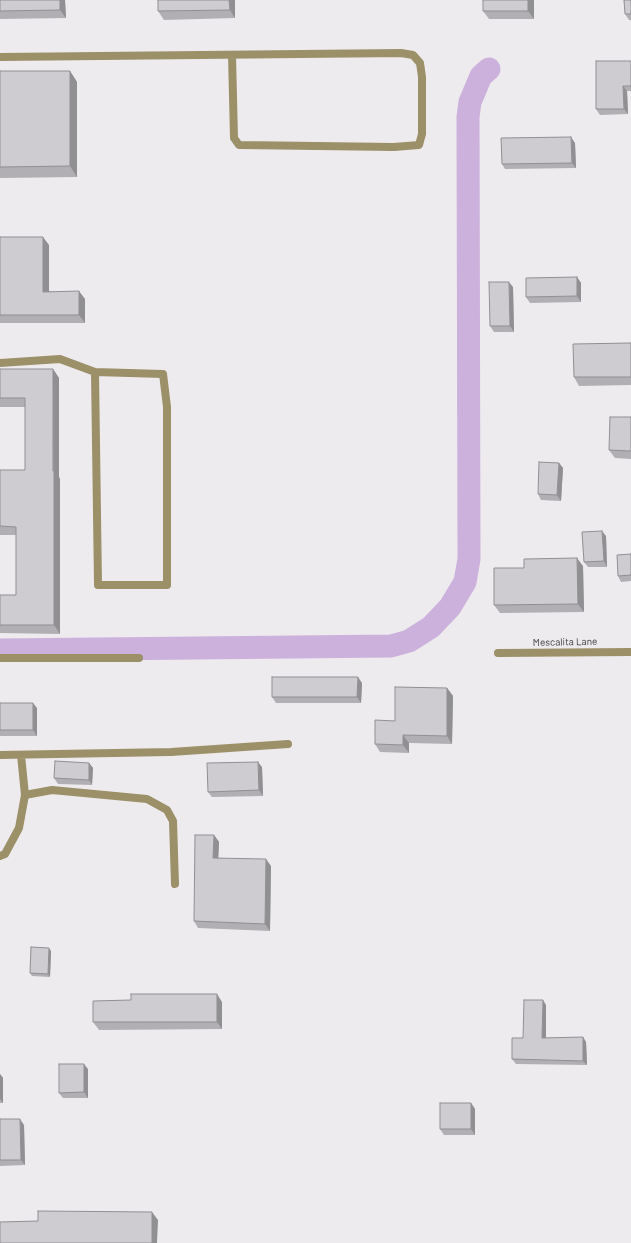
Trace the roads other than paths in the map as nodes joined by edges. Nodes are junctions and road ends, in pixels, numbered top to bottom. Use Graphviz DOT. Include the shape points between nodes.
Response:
graph roads {
  1 [pos="232,55"];
  2 [pos="0,57"];
  3 [pos="0,363"];
  4 [pos="95,372"];
  5 [pos="631,652"];
  6 [pos="498,653"];
  7 [pos="0,658"];
  8 [pos="140,658"];
  9 [pos="288,744"];
  10 [pos="0,755"];
  11 [pos="21,755"];
  12 [pos="25,795"];
  13 [pos="0,856"];
  14 [pos="175,884"];
  1 -- 1 [label="street" via="413,55 420,63 422,77 422,134 419,145 239,145 234,138"];
  1 -- 2 [label="street"];
  3 -- 4 [label="street" via="60,359"];
  4 -- 4 [label="street" via="98,585 166,585 167,407 163,374"];
  5 -- 6 [label="street, Mescalita Lane"];
  7 -- 8 [label="street"];
  9 -- 11 [label="street" via="171,752"];
  10 -- 11 [label="street"];
  11 -- 12 [label="street"];
  12 -- 13 [label="street" via="19,828 5,854"];
  12 -- 14 [label="street" via="52,790 148,799 167,810 173,822"];
}
